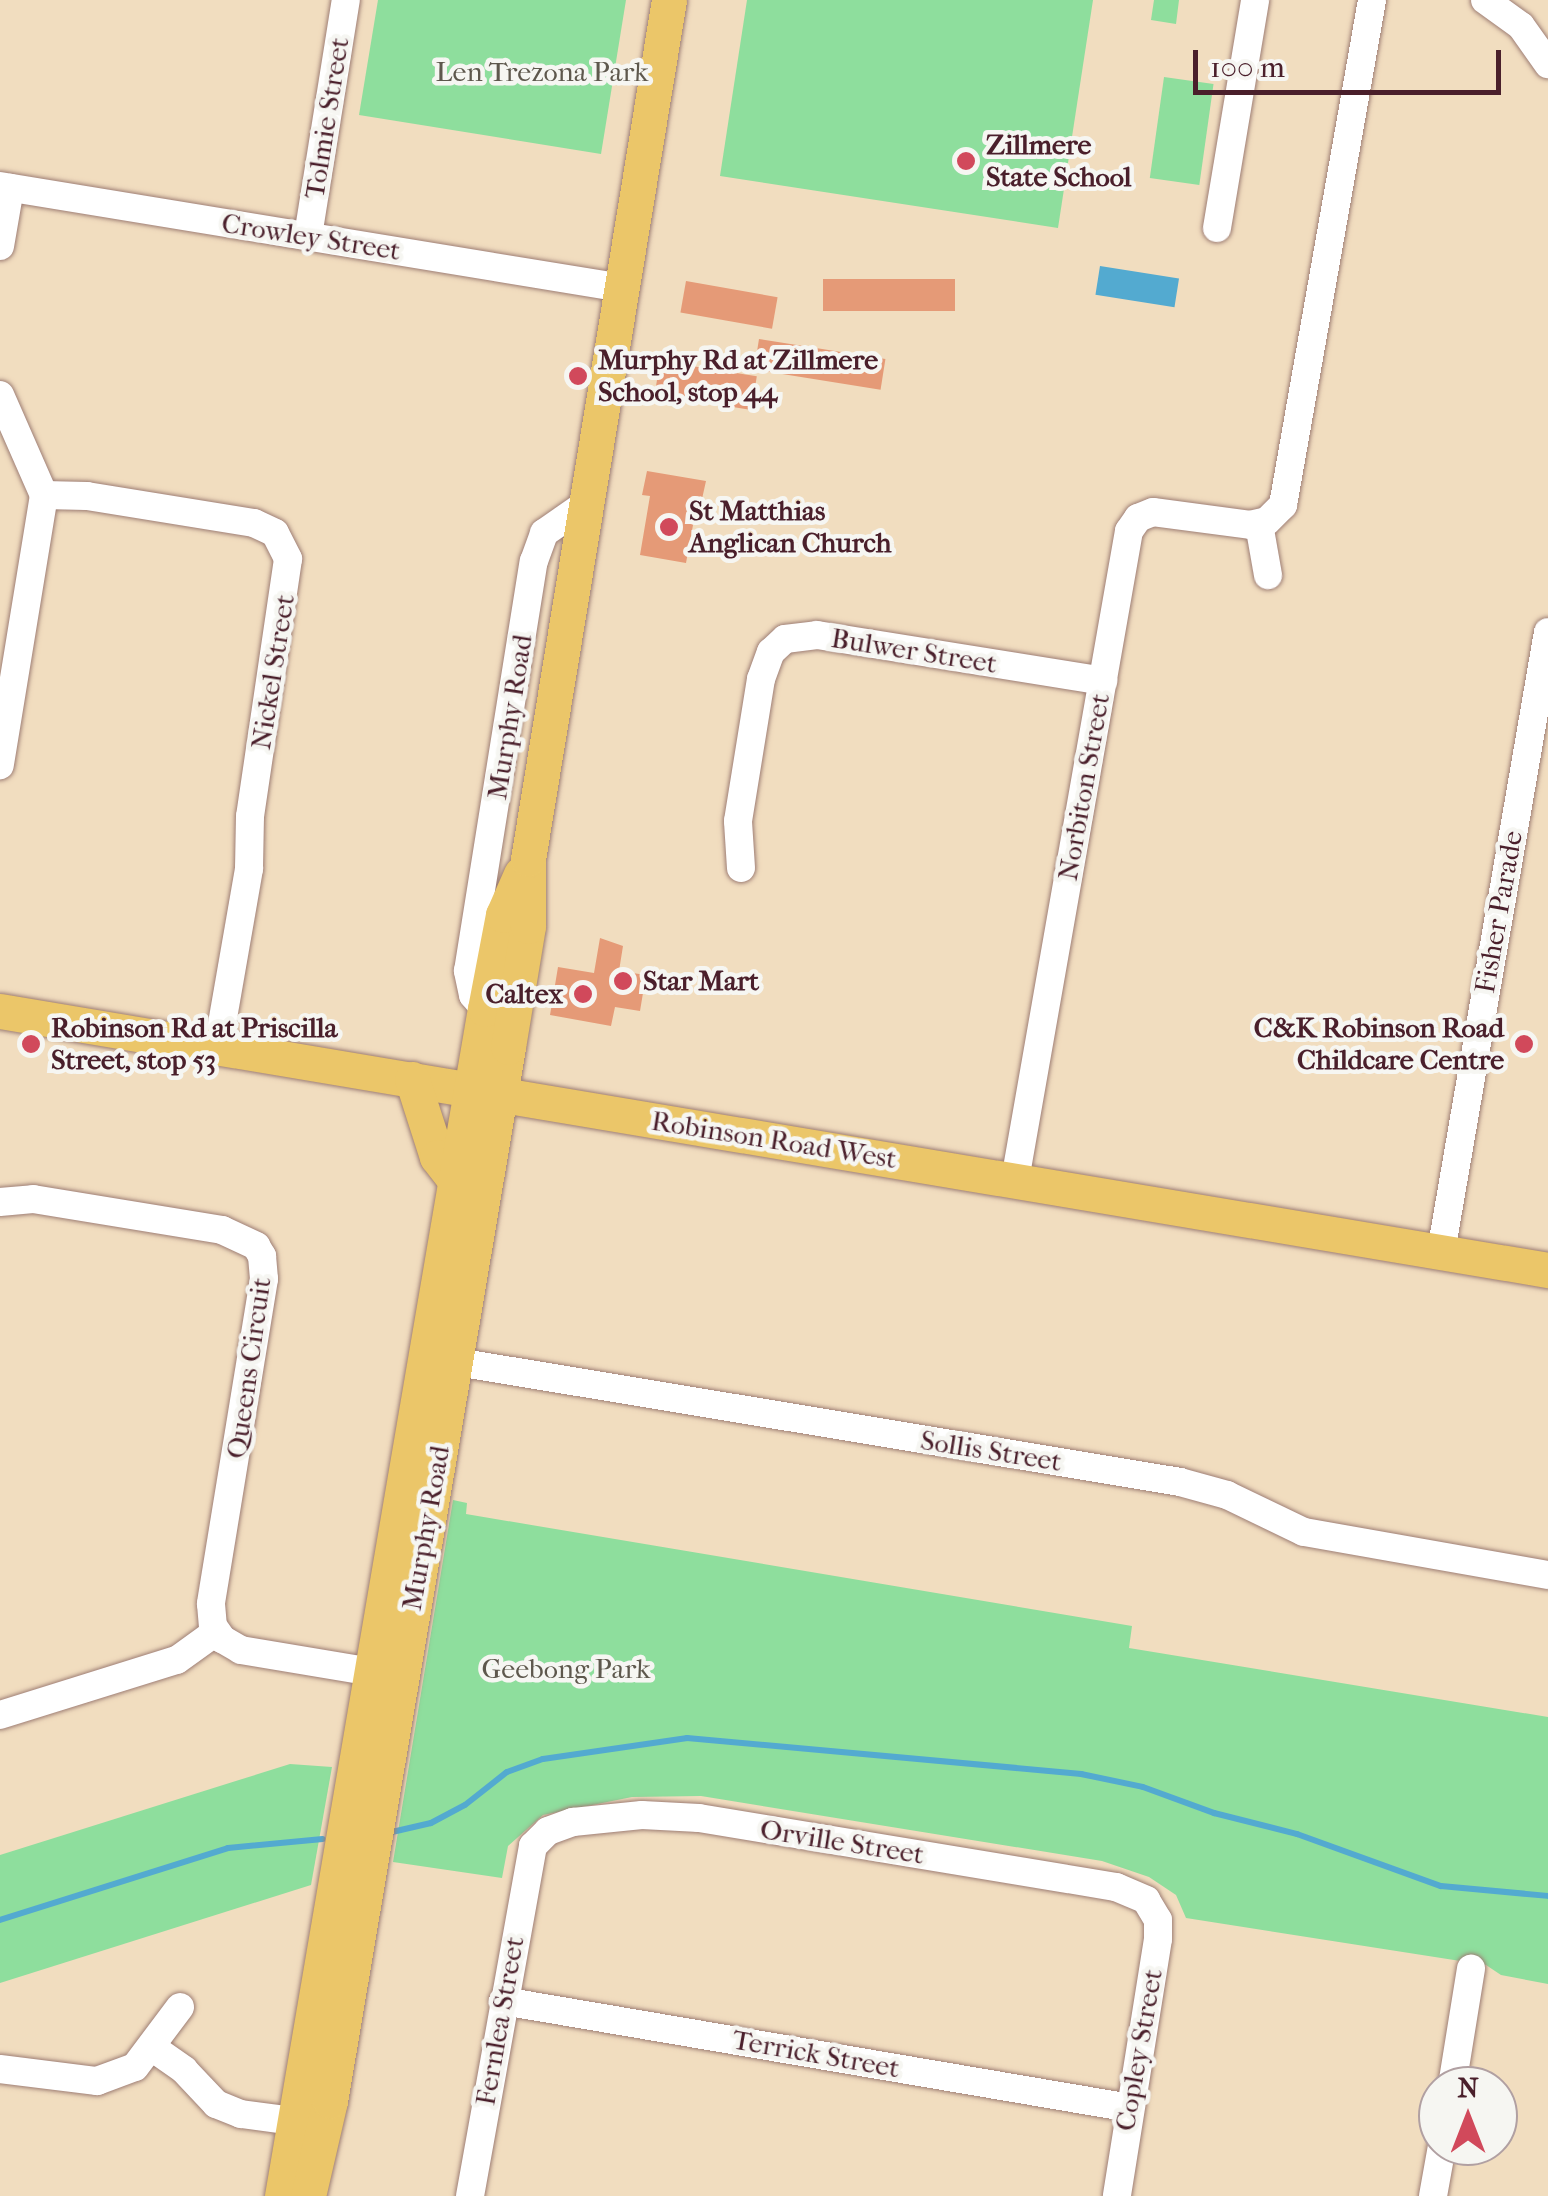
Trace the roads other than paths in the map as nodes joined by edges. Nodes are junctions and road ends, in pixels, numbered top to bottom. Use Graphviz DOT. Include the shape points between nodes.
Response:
graph roads {
  1 [pos="346,0"];
  2 [pos="668,0"];
  3 [pos="1256,0"];
  4 [pos="1372,0"];
  5 [pos="1492,3"];
  6 [pos="1548,64"];
  7 [pos="5,187"];
  8 [pos="1217,228"];
  9 [pos="308,236"];
  10 [pos="0,246"];
  11 [pos="622,288"];
  12 [pos="0,395"];
  13 [pos="44,494"];
  14 [pos="587,503"];
  15 [pos="1259,524"];
  16 [pos="1268,574"];
  17 [pos="1548,632"];
  18 [pos="1103,681"];
  19 [pos="0,765"];
  20 [pos="528,859"];
  21 [pos="741,868"];
  22 [pos="484,1009"];
  23 [pos="0,1011"];
  24 [pos="218,1048"];
  25 [pos="412,1079"];
  26 [pos="485,1091"];
  27 [pos="1015,1180"];
  28 [pos="456,1181"];
  29 [pos="0,1202"];
  30 [pos="1441,1252"];
  31 [pos="1548,1270"];
  32 [pos="440,1359"];
  33 [pos="1548,1575"];
  34 [pos="216,1632"];
  35 [pos="386,1674"];
  36 [pos="0,1715"];
  37 [pos="532,1846"];
  38 [pos="1152,1906"];
  39 [pos="1472,1969"];
  40 [pos="503,2001"];
  41 [pos="180,2007"];
  42 [pos="153,2048"];
  43 [pos="1455,2066"];
  44 [pos="0,2069"];
  45 [pos="1130,2108"];
  46 [pos="293,2120"];
  47 [pos="1438,2166"];
  48 [pos="282,2196"];
  49 [pos="308,2196"];
  50 [pos="470,2196"];
  51 [pos="1117,2196"];
  52 [pos="1433,2196"];
  1 -- 9 [label="street, Tolmie Street"];
  2 -- 11 [label="main road, Murphy Road"];
  3 -- 8 [label="street"];
  4 -- 15 [label="street" via="1288,492 1276,515"];
  5 -- 6 [label="street" via="1521,26"];
  7 -- 9 [label="street, Crowley Street"];
  7 -- 10 [label="street"];
  9 -- 11 [label="street, Crowley Street"];
  11 -- 14 [label="main road, Murphy Road"];
  12 -- 13 [label="street"];
  13 -- 19 [label="street"];
  13 -- 24 [label="street, Nickel Street" via="254,523 276,534 288,559 252,802 249,870"];
  14 -- 20 [label="main road, Murphy Road"];
  14 -- 22 [label="street, Murphy Road" via="544,534 534,561 468,971 473,996"];
  15 -- 16 [label="street"];
  15 -- 18 [label="street, Norbiton Street" via="1153,512 1132,524"];
  17 -- 30 [label="street, Fisher Parade"];
  18 -- 21 [label="street, Bulwer Street" via="817,635 785,638 771,652 761,679 738,821"];
  18 -- 27 [label="street, Norbiton Street"];
  20 -- 22 [label="main road, Murphy Road" via="503,915"];
  20 -- 26 [label="main road, Murphy Road" via="528,926"];
  22 -- 26 [label="main road, Murphy Road"];
  23 -- 24 [label="main road, Robinson Road West"];
  24 -- 25 [label="main road, Robinson Road West"];
  25 -- 26 [label="main road, Robinson Road West"];
  25 -- 28 [label="main road" via="436,1157"];
  26 -- 27 [label="main road, Robinson Road West"];
  26 -- 28 [label="main road, Murphy Road"];
  26 -- 32 [label="main road, Murphy Road"];
  27 -- 30 [label="main road, Robinson Road West"];
  28 -- 32 [label="main road, Murphy Road"];
  29 -- 34 [label="street, Queens Circuit" via="34,1199 222,1230 245,1238 262,1256 264,1279 211,1604"];
  30 -- 31 [label="main road, Robinson Road West"];
  32 -- 33 [label="street, Sollis Street" via="1180,1482 1227,1495 1304,1532"];
  32 -- 35 [label="main road, Murphy Road"];
  34 -- 35 [label="street" via="241,1650"];
  34 -- 36 [label="street" via="177,1660"];
  35 -- 46 [label="main road, Murphy Road"];
  35 -- 49 [label="main road, Murphy Road" via="330,2102"];
  37 -- 38 [label="street, Orville Street" via="573,1822 677,1815 1116,1887"];
  37 -- 40 [label="street, Fernlea Street"];
  38 -- 45 [label="street, Copley Street" via="1158,1940"];
  39 -- 43 [label="street"];
  40 -- 45 [label="street, Terrick Street"];
  40 -- 50 [label="street, Fernlea Street"];
  41 -- 42 [label="street"];
  42 -- 44 [label="street" via="135,2067 97,2081"];
  42 -- 46 [label="street" via="216,2104"];
  45 -- 51 [label="street, Copley Street"];
  46 -- 48 [label="main road, Murphy Road"];
  47 -- 52 [label="street"];
}
